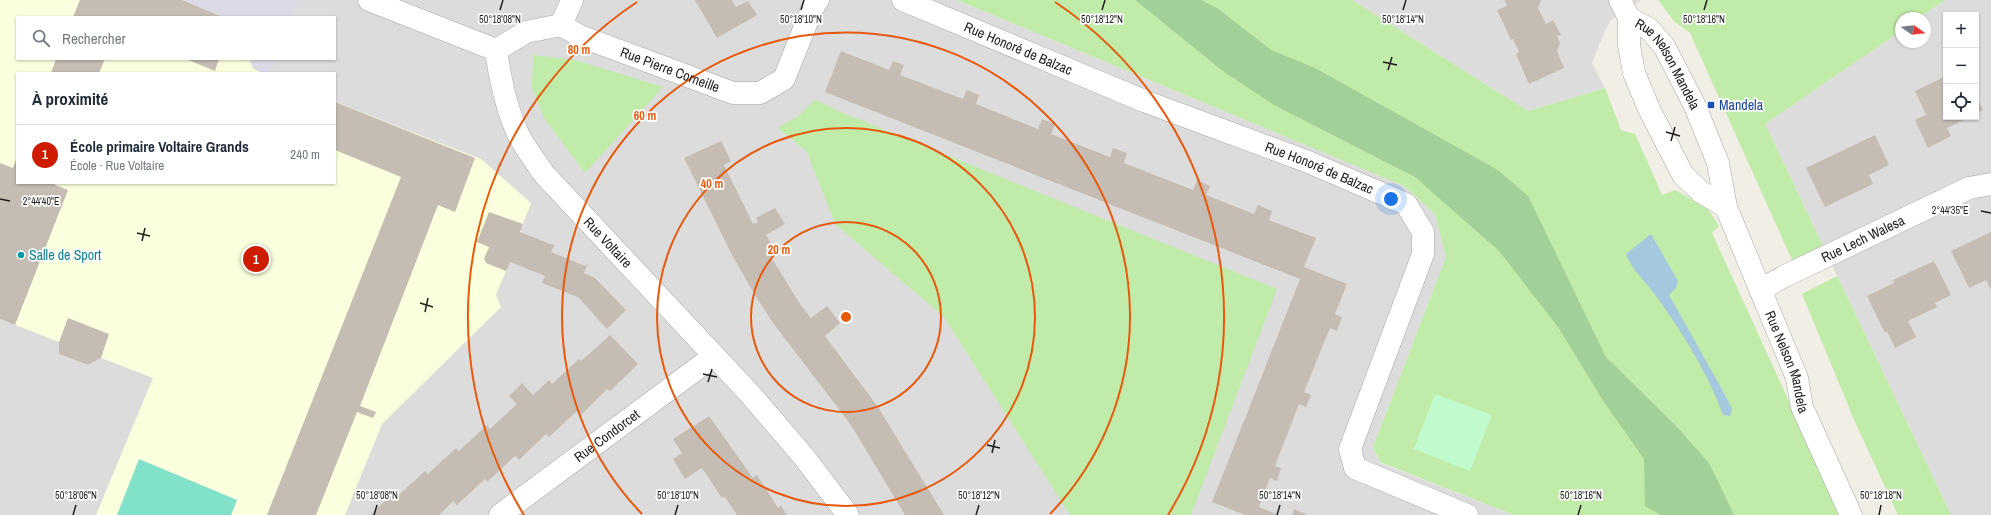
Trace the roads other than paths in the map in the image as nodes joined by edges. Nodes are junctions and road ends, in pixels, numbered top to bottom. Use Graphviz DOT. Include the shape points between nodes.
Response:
graph roads {
  1 [pos="369,0"];
  2 [pos="572,0"];
  3 [pos="818,0"];
  4 [pos="903,0"];
  5 [pos="1625,9"];
  6 [pos="562,25"];
  7 [pos="496,50"];
  8 [pos="1991,184"];
  9 [pos="1726,207"];
  10 [pos="1760,290"];
  11 [pos="714,356"];
  12 [pos="500,515"];
  13 [pos="848,515"];
  14 [pos="1467,515"];
  15 [pos="1851,515"];
  1 -- 7 [label="street"];
  2 -- 6 [label="street"];
  3 -- 6 [label="street, Rue Pierre Corneille" via="784,78 760,93 733,93 580,36"];
  4 -- 14 [label="street, Rue Honoré de Balzac" via="1144,101 1306,161 1406,204 1423,232 1423,254 1350,449 1355,468"];
  5 -- 9 [label="street, Rue Nelson Mandela" via="1649,29 1664,46 1696,106 1718,163"];
  5 -- 9 [label="street, Rue Nelson Mandela" via="1634,72 1649,109 1683,175 1701,192"];
  6 -- 7 [label="street" via="526,32"];
  7 -- 11 [label="street, Rue Voltaire" via="508,108 519,136 544,174"];
  8 -- 10 [label="street, Rue Lech Walesa" via="1969,188"];
  9 -- 10 [label="street, Rue Nelson Mandela"];
  10 -- 15 [label="street, Rue Nelson Mandela" via="1797,378 1802,407"];
  11 -- 12 [label="street, Rue Condorcet"];
  11 -- 13 [label="street, Rue Voltaire" via="804,457"];
}
